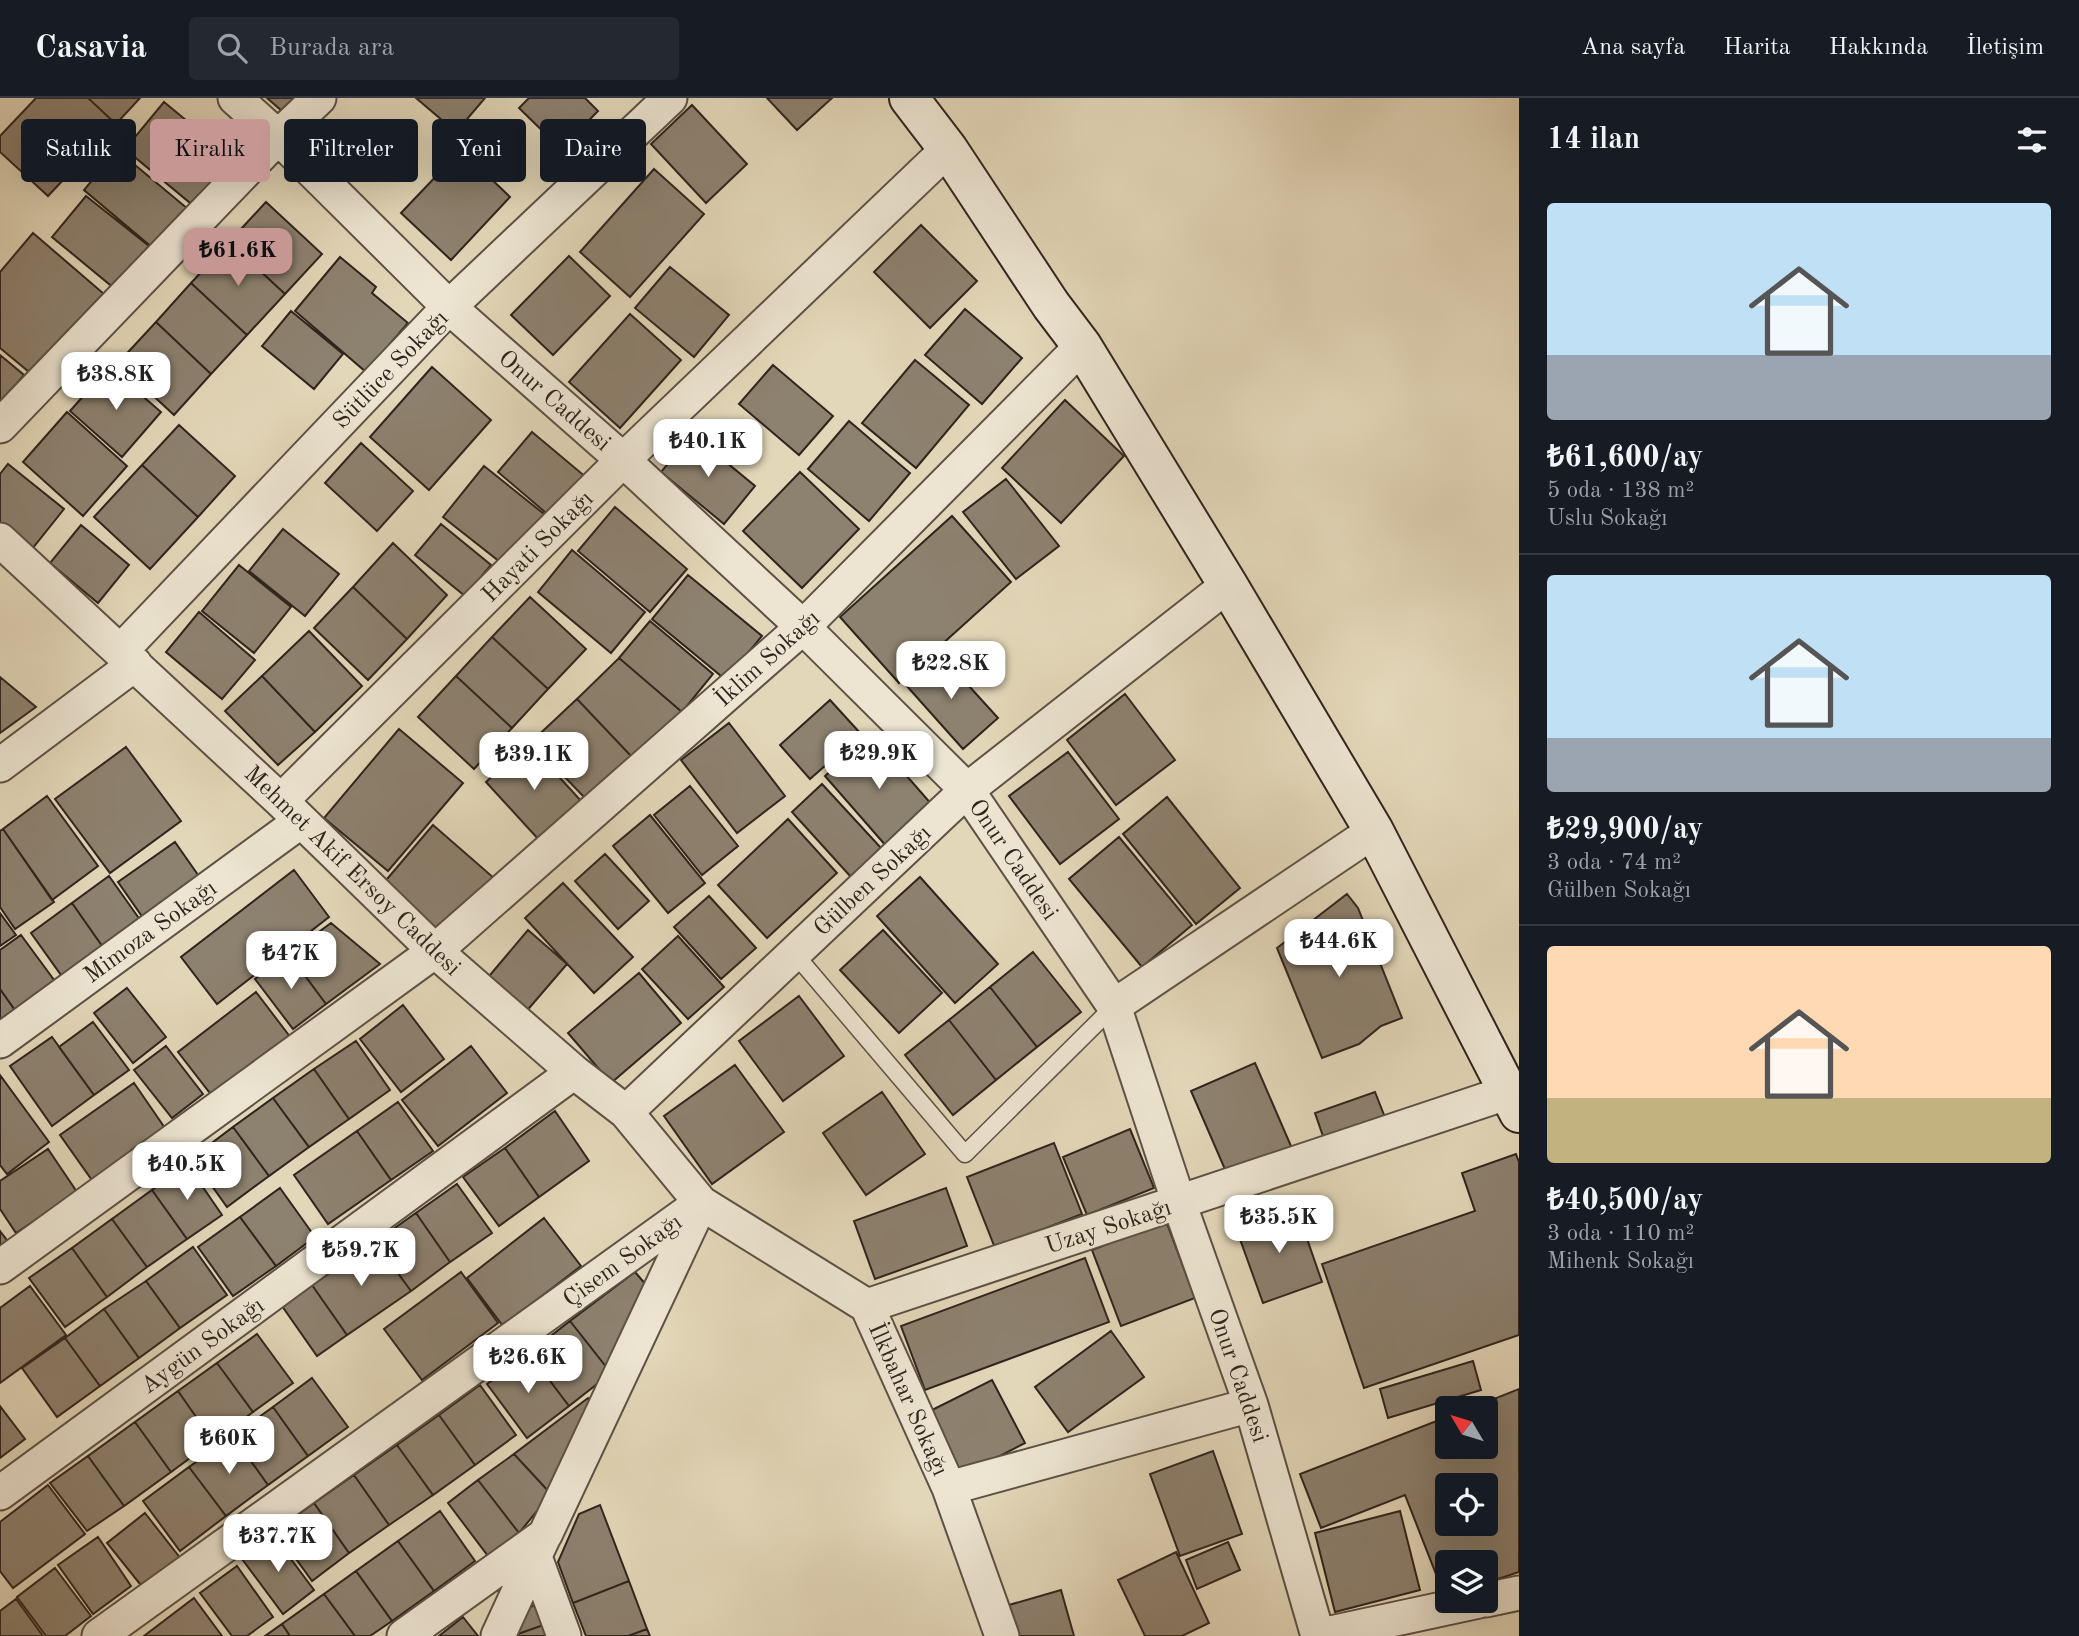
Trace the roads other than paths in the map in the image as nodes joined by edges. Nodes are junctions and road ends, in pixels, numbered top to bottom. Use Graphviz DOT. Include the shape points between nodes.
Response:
graph roads {
  1 [pos="235,98"];
  2 [pos="319,98"];
  3 [pos="670,98"];
  4 [pos="909,98"];
  5 [pos="278,137"];
  6 [pos="948,149"];
  7 [pos="449,307"];
  8 [pos="1082,346"];
  9 [pos="0,426"];
  10 [pos="623,460"];
  11 [pos="0,540"];
  12 [pos="1228,585"];
  13 [pos="803,627"];
  14 [pos="128,657"];
  15 [pos="0,765"];
  16 [pos="967,790"];
  17 [pos="291,811"];
  18 [pos="1374,831"];
  19 [pos="435,951"];
  20 [pos="794,953"];
  21 [pos="1114,1006"];
  22 [pos="0,1041"];
  23 [pos="574,1072"];
  24 [pos="1514,1103"];
  25 [pos="626,1112"];
  26 [pos="701,1203"];
  27 [pos="1179,1203"];
  28 [pos="0,1267"];
  29 [pos="867,1306"];
  30 [pos="1251,1405"];
  31 [pos="949,1488"];
  32 [pos="0,1493"];
  33 [pos="540,1546"];
  34 [pos="1519,1592"];
  35 [pos="1498,1597"];
  36 [pos="1435,1611"];
  37 [pos="99,1636"];
  38 [pos="404,1636"];
  39 [pos="498,1636"];
  40 [pos="564,1636"];
  41 [pos="1002,1636"];
  42 [pos="1318,1636"];
  1 -- 5 [label="street, Onur Caddesi"];
  2 -- 5 [label="street"];
  3 -- 7 [label="street, Sütlüce Sokağı"];
  4 -- 6 [label="main road"];
  5 -- 7 [label="street, Onur Caddesi"];
  5 -- 9 [label="street"];
  6 -- 8 [label="main road"];
  6 -- 10 [label="street, Hayati Sokağı"];
  7 -- 10 [label="street, Onur Caddesi"];
  7 -- 14 [label="street, Sütlüce Sokağı"];
  8 -- 12 [label="main road"];
  8 -- 13 [label="street, İklim Sokağı"];
  10 -- 13 [label="street, Onur Caddesi"];
  10 -- 17 [label="street, Hayati Sokağı"];
  11 -- 14 [label="street, Mehmet Akif Ersoy Caddesi"];
  12 -- 16 [label="street, Gülben Sokağı"];
  12 -- 18 [label="main road"];
  13 -- 16 [label="street, Onur Caddesi"];
  13 -- 19 [label="street, İklim Sokağı"];
  14 -- 15 [label="street, Sütlüce Sokağı"];
  14 -- 17 [label="street, Mehmet Akif Ersoy Caddesi"];
  16 -- 20 [label="street, Gülben Sokağı"];
  16 -- 21 [label="street, Onur Caddesi"];
  17 -- 19 [label="street, Mehmet Akif Ersoy Caddesi"];
  17 -- 22 [label="street, Mimoza Sokağı"];
  18 -- 21 [label="street"];
  18 -- 24 [label="main road"];
  19 -- 23 [label="street, Mehmet Akif Ersoy Caddesi"];
  19 -- 28 [label="street, İklim Sokağı"];
  20 -- 21 [label="lane" via="965,1154"];
  20 -- 25 [label="street, Gülben Sokağı"];
  21 -- 27 [label="street, Onur Caddesi"];
  23 -- 25 [label="street, Mehmet Akif Ersoy Caddesi"];
  23 -- 32 [label="street, Aygün Sokağı"];
  24 -- 27 [label="street, Uzay Sokağı"];
  25 -- 26 [label="street, Mehmet Akif Ersoy Caddesi"];
  26 -- 29 [label="street, İlkbahar Sokağı"];
  26 -- 33 [label="street"];
  26 -- 37 [label="street, Çisem Sokağı"];
  27 -- 29 [label="street, Uzay Sokağı"];
  27 -- 30 [label="street, Onur Caddesi"];
  29 -- 31 [label="street, İlkbahar Sokağı"];
  30 -- 31 [label="street"];
  30 -- 42 [label="street, Onur Caddesi"];
  31 -- 41 [label="street, İlkbahar Sokağı"];
  33 -- 38 [label="street"];
  33 -- 39 [label="street"];
  33 -- 40 [label="street"];
  34 -- 35 [label="street"];
  36 -- 42 [label="street"];
}
